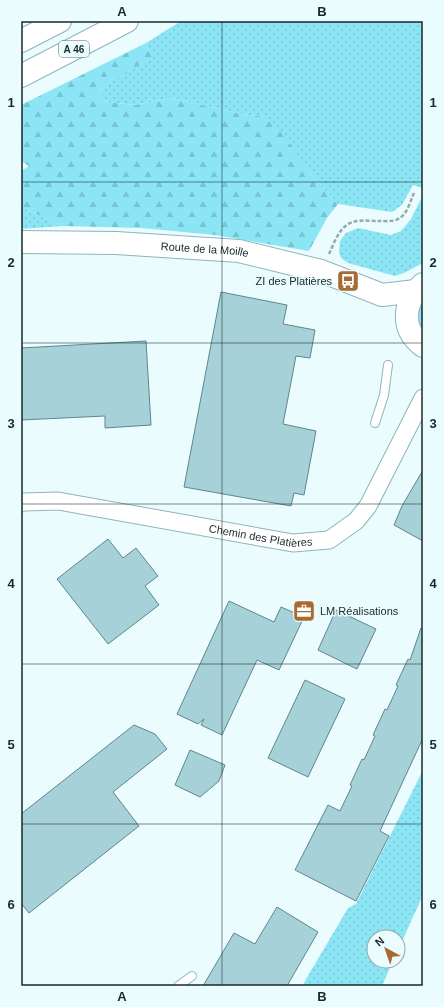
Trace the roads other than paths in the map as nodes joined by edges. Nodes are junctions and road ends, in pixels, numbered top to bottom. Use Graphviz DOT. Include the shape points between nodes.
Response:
graph roads {
  1 [pos="60,21"];
  2 [pos="127,21"];
  3 [pos="21,41"];
  4 [pos="21,76"];
  5 [pos="21,242"];
  6 [pos="419,287"];
  7 [pos="382,295"];
  8 [pos="417,338"];
  9 [pos="388,365"];
  10 [pos="423,398"];
  11 [pos="375,423"];
  12 [pos="21,503"];
  13 [pos="192,976"];
  14 [pos="178,986"];
  1 -- 3 [label="main road"];
  2 -- 4 [label="main road, A 46"];
  5 -- 7 [label="main road, Route de la Moille" via="116,243 238,251 321,271"];
  6 -- 7 [label="main road, Route de la Moille"];
  6 -- 8 [label="main road" via="407,310 407,320"];
  7 -- 8 [label="main road, Route de la Moille"];
  9 -- 11 [label="lane" via="384,395"];
  10 -- 12 [label="street, Chemin des Platières" via="368,506 356,521 329,540 293,543 58,501"];
  13 -- 14 [label="lane"];
}
